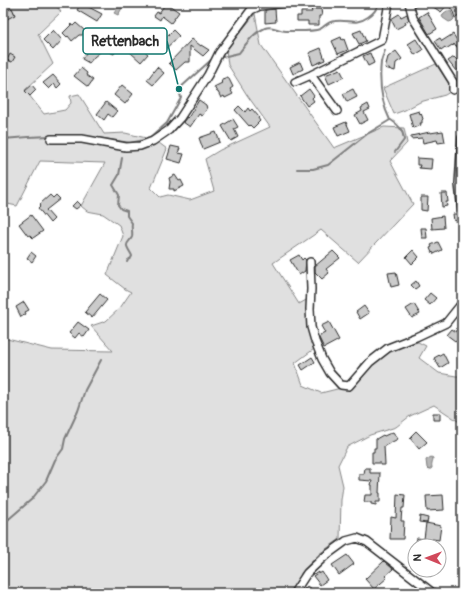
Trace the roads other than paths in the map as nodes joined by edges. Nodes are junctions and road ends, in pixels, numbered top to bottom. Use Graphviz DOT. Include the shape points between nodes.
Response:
graph roads {
  1 [pos="285,3"];
  2 [pos="389,3"];
  3 [pos="409,3"];
  4 [pos="311,75"];
  5 [pos="295,82"];
  6 [pos="453,90"];
  7 [pos="337,111"];
  8 [pos="462,138"];
  9 [pos="51,139"];
  10 [pos="460,184"];
  11 [pos="462,211"];
  12 [pos="310,262"];
  13 [pos="462,303"];
  14 [pos="294,593"];
  15 [pos="433,593"];
  1 -- 9 [label="street" via="260,6 251,10 176,123 149,143 126,147 82,139"];
  2 -- 4 [label="street" via="382,40"];
  3 -- 6 [label="street" via="413,18 453,82"];
  4 -- 5 [label="street"];
  4 -- 7 [label="street"];
  8 -- 10 [label="street"];
  10 -- 11 [label="street"];
  12 -- 13 [label="street" via="311,327 322,359 340,385 349,386 370,362 388,348 446,323"];
  14 -- 15 [label="street" via="306,573 324,557 346,541 357,538 367,542"];
}
